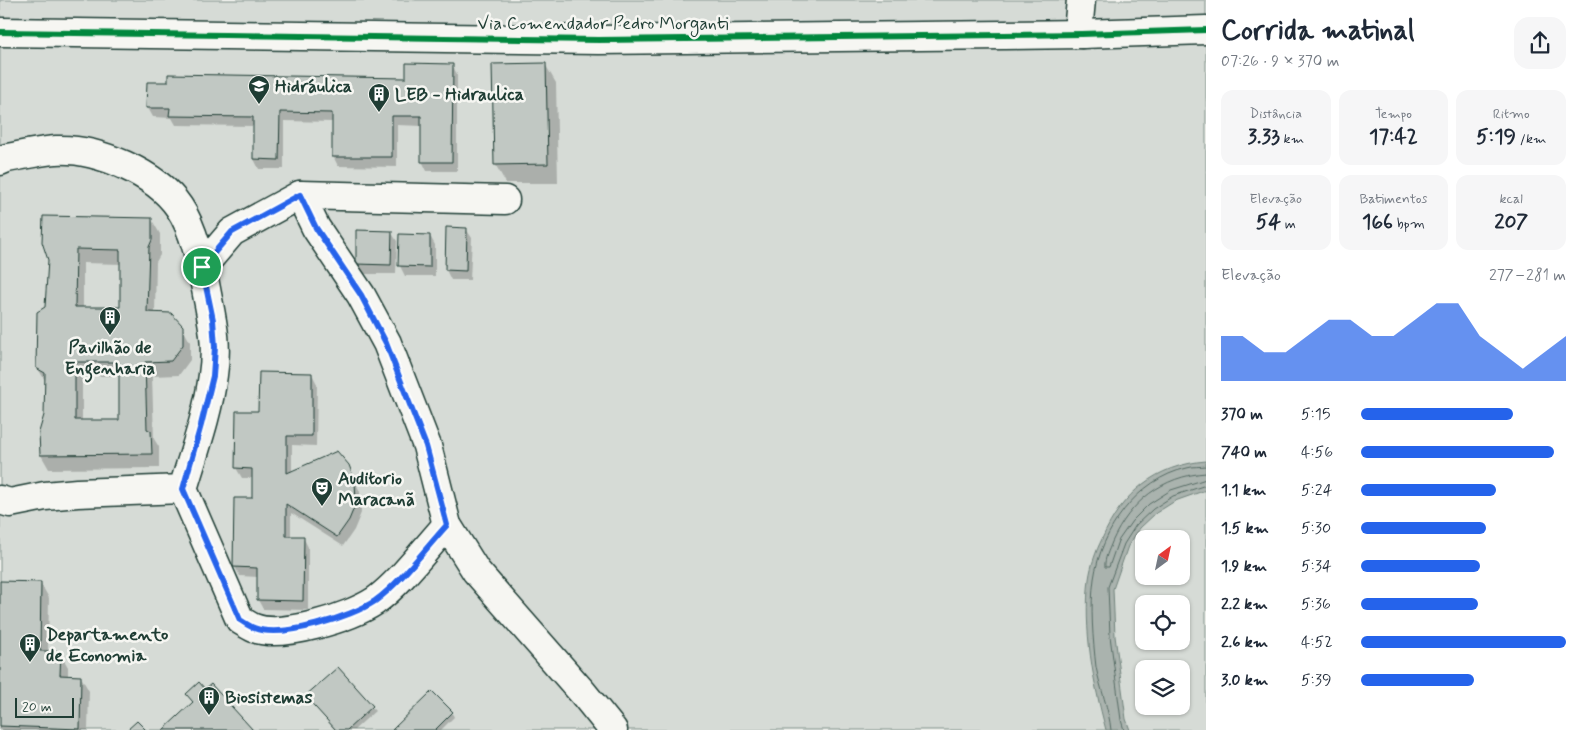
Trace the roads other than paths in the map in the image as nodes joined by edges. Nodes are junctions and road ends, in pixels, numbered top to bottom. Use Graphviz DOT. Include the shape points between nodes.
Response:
graph roads {
  1 [pos="1081,0"];
  2 [pos="1206,30"];
  3 [pos="0,32"];
  4 [pos="1082,34"];
  5 [pos="0,160"];
  6 [pos="300,195"];
  7 [pos="505,200"];
  8 [pos="202,267"];
  9 [pos="183,489"];
  10 [pos="3,503"];
  11 [pos="447,525"];
  12 [pos="613,730"];
  1 -- 4 [label="street" via="1079,21"];
  2 -- 4 [label="street, Via Comendador Pedro Morganti"];
  3 -- 4 [label="street, Via Comendador Pedro Morganti" via="599,40"];
  5 -- 8 [label="street" via="57,150 83,152 139,172 159,185 179,207"];
  6 -- 7 [label="street"];
  6 -- 8 [label="street" via="232,232"];
  6 -- 11 [label="street" via="316,228 361,295 386,343 426,446"];
  8 -- 9 [label="street" via="213,320 213,376"];
  9 -- 10 [label="street" via="77,493"];
  9 -- 11 [label="street" via="240,620 255,628 284,631 348,615 375,600 399,580"];
  11 -- 12 [label="street" via="476,571"];
}
